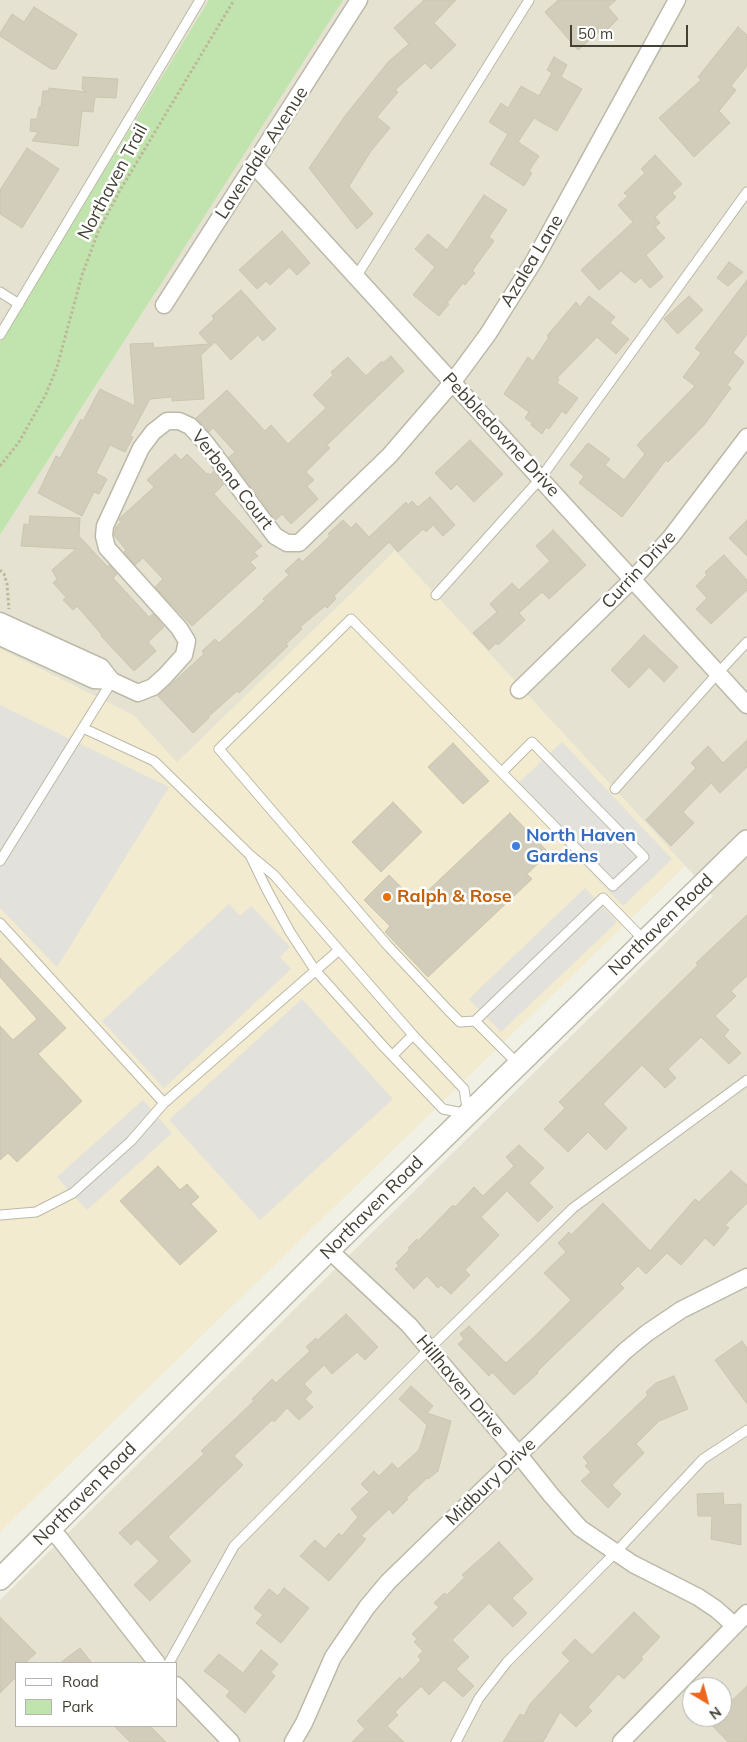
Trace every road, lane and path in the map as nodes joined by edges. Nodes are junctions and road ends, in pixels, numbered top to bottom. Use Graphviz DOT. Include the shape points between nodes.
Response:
graph roads {
  1 [pos="200,0"];
  2 [pos="234,0"];
  3 [pos="359,0"];
  4 [pos="529,0"];
  5 [pos="677,0"];
  6 [pos="254,165"];
  7 [pos="747,192"];
  8 [pos="356,277"];
  9 [pos="0,292"];
  10 [pos="19,304"];
  11 [pos="164,305"];
  12 [pos="0,335"];
  13 [pos="452,383"];
  14 [pos="747,437"];
  15 [pos="0,466"];
  16 [pos="540,478"];
  17 [pos="348,496"];
  18 [pos="0,570"];
  19 [pos="633,579"];
  20 [pos="436,595"];
  21 [pos="3,616"];
  22 [pos="0,637"];
  23 [pos="747,642"];
  24 [pos="718,673"];
  25 [pos="112,681"];
  26 [pos="518,690"];
  27 [pos="747,704"];
  28 [pos="83,728"];
  29 [pos="502,772"];
  30 [pos="615,790"];
  31 [pos="747,841"];
  32 [pos="250,854"];
  33 [pos="0,861"];
  34 [pos="613,886"];
  35 [pos="604,898"];
  36 [pos="0,923"];
  37 [pos="645,941"];
  38 [pos="339,950"];
  39 [pos="315,970"];
  40 [pos="475,1021"];
  41 [pos="413,1035"];
  42 [pos="393,1055"];
  43 [pos="518,1064"];
  44 [pos="747,1080"];
  45 [pos="164,1102"];
  46 [pos="468,1114"];
  47 [pos="0,1215"];
  48 [pos="329,1250"];
  49 [pos="747,1276"];
  50 [pos="429,1349"];
  51 [pos="747,1430"];
  52 [pos="519,1455"];
  53 [pos="50,1528"];
  54 [pos="616,1552"];
  55 [pos="0,1579"];
  56 [pos="747,1613"];
  57 [pos="734,1625"];
  58 [pos="157,1662"];
  59 [pos="170,1662"];
  60 [pos="178,1687"];
  61 [pos="231,1742"];
  62 [pos="293,1742"];
  63 [pos="456,1742"];
  64 [pos="622,1742"];
  1 -- 10 [label="lane"];
  2 -- 15 [label="path, Northaven Trail" via="98,232 46,394 19,442"];
  3 -- 6 [label="street, Lavendale Avenue"];
  4 -- 8 [label="lane"];
  5 -- 13 [label="street, Azalea Lane" via="534,261 488,334"];
  6 -- 8 [label="street, Pebbledowne Drive"];
  6 -- 11 [label="street, Lavendale Avenue"];
  7 -- 16 [label="lane"];
  8 -- 13 [label="street, Pebbledowne Drive"];
  9 -- 10 [label="lane"];
  10 -- 12 [label="lane"];
  13 -- 16 [label="street, Pebbledowne Drive"];
  13 -- 17 [label="street, Azalea Lane" via="390,455"];
  14 -- 19 [label="street, Currin Drive" via="678,529"];
  16 -- 19 [label="street, Pebbledowne Drive"];
  16 -- 20 [label="lane"];
  17 -- 25 [label="street, Verbena Court" via="299,544 287,543 274,536 206,442 190,426 179,421 168,422 153,432 141,448 105,526 104,536 107,548 179,628 187,641 186,649 165,676 138,694"];
  18 -- 21 [label="path" via="4,574 10,609"];
  19 -- 24 [label="street, Pebbledowne Drive"];
  19 -- 26 [label="street, Currin Drive"];
  21 -- 25 [label="street" via="101,667"];
  22 -- 25 [label="street" via="94,680"];
  23 -- 24 [label="lane"];
  24 -- 27 [label="street, Pebbledowne Drive"];
  24 -- 30 [label="lane"];
  25 -- 28 [label="lane"];
  28 -- 32 [label="lane" via="154,761"];
  28 -- 33 [label="lane"];
  29 -- 34 [label="lane"];
  29 -- 34 [label="lane" via="532,742 644,857"];
  29 -- 40 [label="lane" via="351,619 219,749 388,946 448,1010 460,1022"];
  31 -- 37 [label="street, Northaven Road"];
  32 -- 38 [label="lane" via="274,875"];
  32 -- 39 [label="lane" via="290,932"];
  34 -- 35 [label="lane"];
  35 -- 37 [label="lane"];
  35 -- 40 [label="lane"];
  36 -- 45 [label="lane"];
  37 -- 43 [label="street, Northaven Road"];
  38 -- 39 [label="lane"];
  38 -- 41 [label="lane"];
  39 -- 42 [label="lane"];
  39 -- 45 [label="lane"];
  40 -- 43 [label="lane"];
  41 -- 42 [label="lane"];
  41 -- 46 [label="lane" via="464,1089"];
  42 -- 46 [label="lane" via="443,1109"];
  43 -- 46 [label="street, Northaven Road"];
  44 -- 50 [label="lane" via="573,1208"];
  45 -- 47 [label="lane" via="131,1141 73,1193 36,1212"];
  46 -- 48 [label="street, Northaven Road"];
  48 -- 50 [label="street, Hillhaven Drive" via="409,1325"];
  48 -- 53 [label="street, Northaven Road"];
  49 -- 52 [label="street, Midbury Drive" via="681,1310 647,1333"];
  50 -- 52 [label="street, Hillhaven Drive"];
  50 -- 59 [label="lane" via="234,1546"];
  51 -- 54 [label="lane" via="704,1460"];
  52 -- 54 [label="street, Hillhaven Drive" via="580,1528"];
  52 -- 62 [label="street, Midbury Drive" via="388,1582 367,1607 333,1657"];
  53 -- 55 [label="street, Northaven Road"];
  53 -- 58 [label="street"];
  54 -- 57 [label="street, Hillhaven Drive" via="698,1597"];
  54 -- 63 [label="lane" via="507,1662 479,1698"];
  56 -- 57 [label="street"];
  57 -- 64 [label="street"];
  60 -- 61 [label="street"];
}
